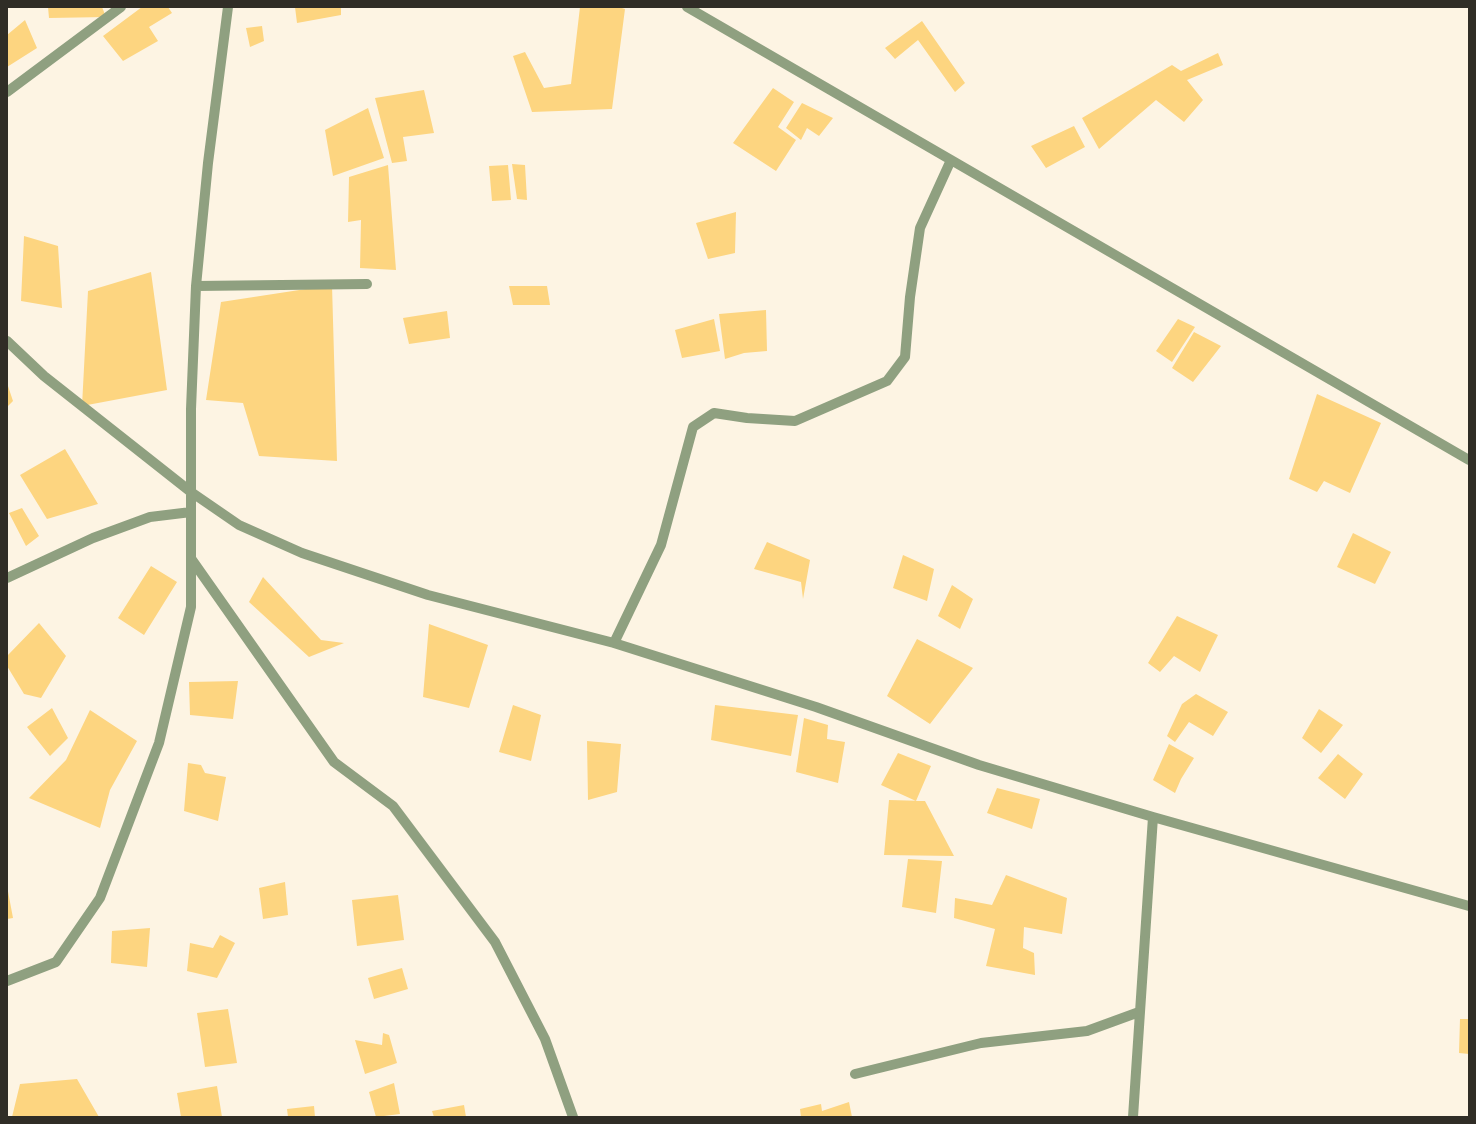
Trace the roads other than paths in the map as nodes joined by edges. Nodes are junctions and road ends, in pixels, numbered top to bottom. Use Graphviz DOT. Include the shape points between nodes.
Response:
graph roads {
  1 [pos="121,7"];
  2 [pos="228,7"];
  3 [pos="687,7"];
  4 [pos="7,92"];
  5 [pos="951,160"];
  6 [pos="367,284"];
  7 [pos="196,286"];
  8 [pos="7,342"];
  9 [pos="1469,460"];
  10 [pos="191,492"];
  11 [pos="192,512"];
  12 [pos="192,560"];
  13 [pos="7,578"];
  14 [pos="614,643"];
  15 [pos="1153,817"];
  16 [pos="1469,906"];
  17 [pos="7,981"];
  18 [pos="1139,1012"];
  19 [pos="855,1074"];
  20 [pos="573,1117"];
  21 [pos="1133,1117"];
  1 -- 4 [label="street"];
  2 -- 7 [label="street" via="208,163"];
  3 -- 5 [label="street"];
  5 -- 9 [label="street"];
  5 -- 14 [label="street" via="920,228 905,357 887,381 795,421 714,413 693,427 661,546"];
  6 -- 7 [label="street"];
  7 -- 10 [label="street" via="191,409"];
  8 -- 10 [label="street" via="44,376"];
  10 -- 11 [label="street"];
  10 -- 14 [label="street" via="239,525 302,553 428,595"];
  11 -- 12 [label="street"];
  11 -- 13 [label="street" via="150,517 93,538"];
  12 -- 17 [label="street" via="191,607 159,743 100,898 56,962"];
  12 -- 20 [label="street" via="334,762 393,806 495,942 545,1038"];
  14 -- 15 [label="street" via="816,707 979,765"];
  15 -- 16 [label="street"];
  15 -- 18 [label="street"];
  18 -- 19 [label="street" via="1087,1031 981,1043"];
  18 -- 21 [label="street"];
}
